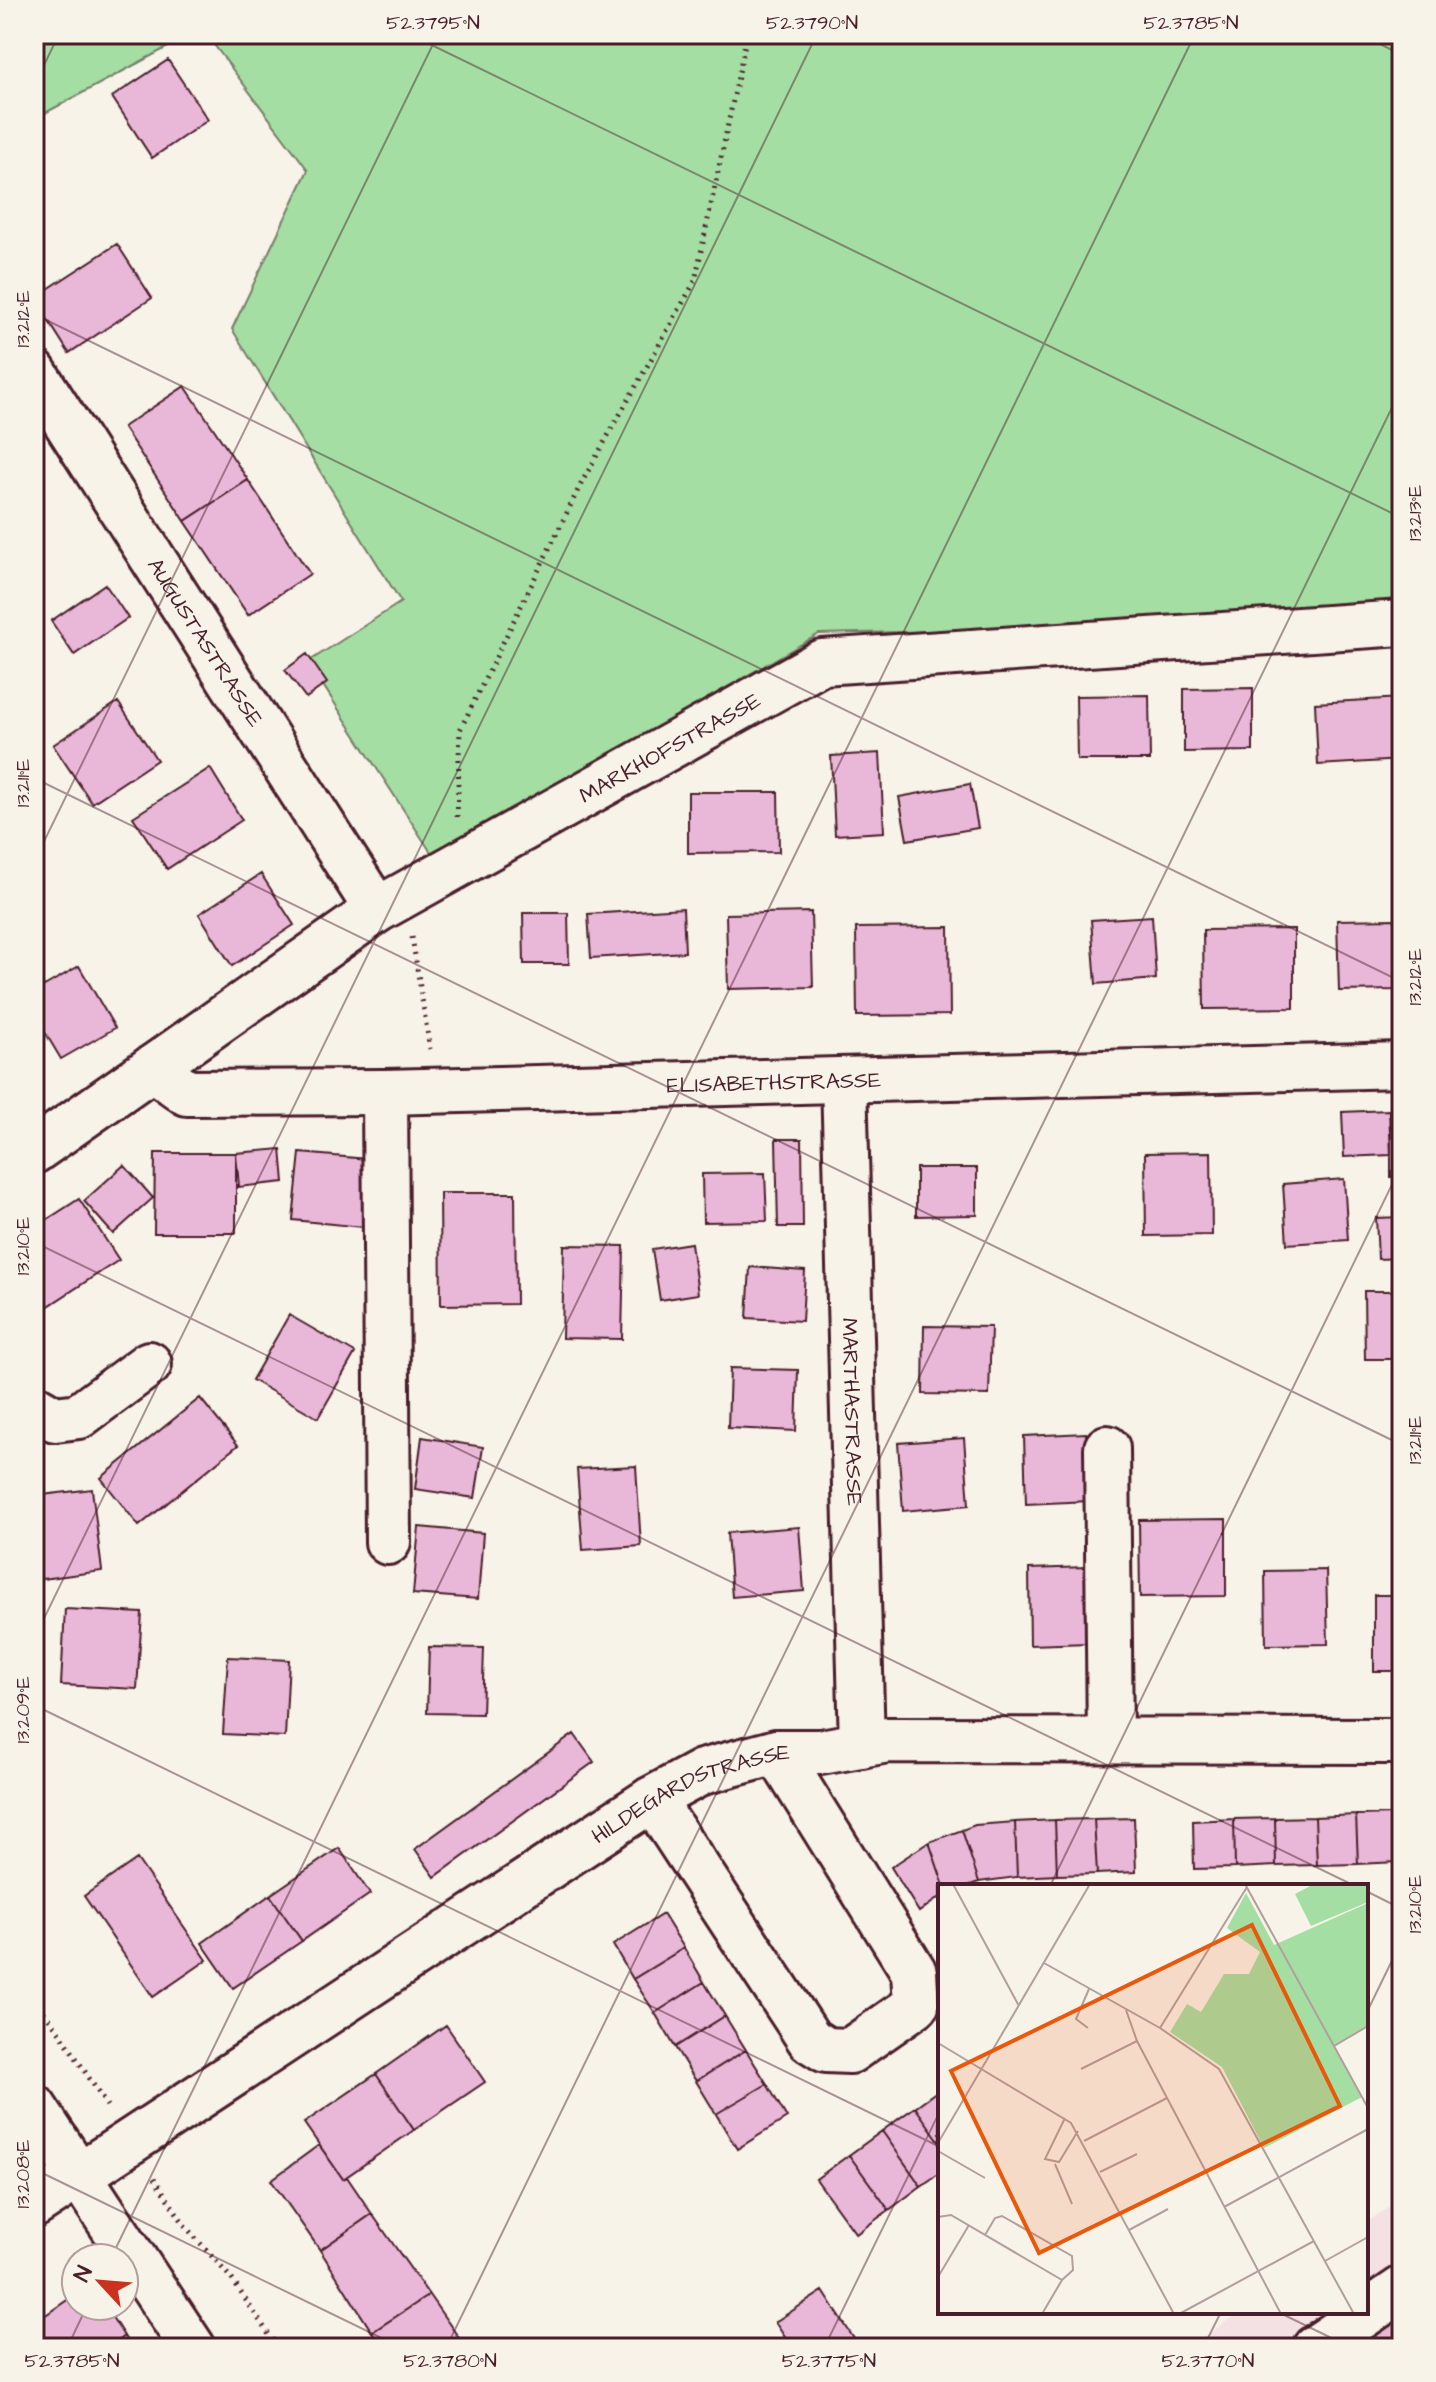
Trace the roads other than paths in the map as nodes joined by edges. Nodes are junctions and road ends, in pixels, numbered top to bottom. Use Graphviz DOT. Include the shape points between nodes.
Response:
graph roads {
  1 [pos="34,372"];
  2 [pos="1402,623"];
  3 [pos="392,902"];
  4 [pos="1402,1065"];
  5 [pos="152,1068"];
  6 [pos="844,1080"];
  7 [pos="385,1092"];
  8 [pos="34,1151"];
  9 [pos="149,1364"];
  10 [pos="34,1407"];
  11 [pos="1107,1448"];
  12 [pos="388,1542"];
  13 [pos="1110,1740"];
  14 [pos="1402,1741"];
  15 [pos="862,1745"];
  16 [pos="777,1752"];
  17 [pos="652,1799"];
  18 [pos="928,2008"];
  19 [pos="34,2107"];
  20 [pos="79,2175"];
  21 [pos="34,2205"];
  22 [pos="1402,2289"];
  23 [pos="1368,2312"];
  24 [pos="1365,2314"];
  25 [pos="193,2348"];
  26 [pos="1315,2348"];
  1 -- 3 [label="street, AUGUSTASTRASSE"];
  2 -- 3 [label="street, MARKHOFSTRASSE" via="822,662"];
  3 -- 5 [label="street, MARKHOFSTRASSE"];
  4 -- 6 [label="street, ELISABETHSTRASSE"];
  5 -- 7 [label="street, ELISABETHSTRASSE" via="187,1093"];
  5 -- 8 [label="street, MARKHOFSTRASSE"];
  6 -- 7 [label="street, ELISABETHSTRASSE"];
  6 -- 15 [label="street, MARTHASTRASSE"];
  7 -- 12 [label="street"];
  9 -- 10 [label="street" via="79,1416 55,1419"];
  11 -- 13 [label="street"];
  13 -- 14 [label="street, HILDEGARDSTRASSE"];
  13 -- 15 [label="street, HILDEGARDSTRASSE" via="888,1740"];
  15 -- 16 [label="street, HILDEGARDSTRASSE"];
  16 -- 17 [label="street, HILDEGARDSTRASSE" via="702,1772"];
  16 -- 18 [label="street" via="906,1957"];
  17 -- 18 [label="street" via="810,2040 826,2050 850,2051"];
  17 -- 20 [label="street, HILDEGARDSTRASSE"];
  19 -- 20 [label="street"];
  20 -- 21 [label="street, HILDEGARDSTRASSE"];
  20 -- 25 [label="street"];
  22 -- 23 [label="street"];
  24 -- 26 [label="street"];
}
